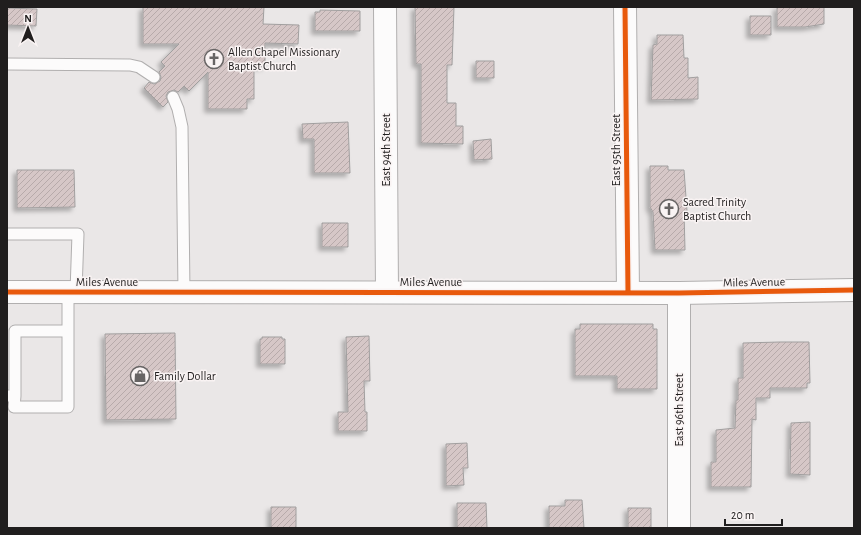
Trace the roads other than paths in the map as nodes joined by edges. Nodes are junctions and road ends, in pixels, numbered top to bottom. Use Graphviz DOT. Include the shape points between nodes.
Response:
graph roads {
  1 [pos="386,7"];
  2 [pos="625,7"];
  3 [pos="7,64"];
  4 [pos="154,77"];
  5 [pos="173,97"];
  6 [pos="7,234"];
  7 [pos="854,290"];
  8 [pos="7,292"];
  9 [pos="72,292"];
  10 [pos="184,292"];
  11 [pos="387,292"];
  12 [pos="628,292"];
  13 [pos="679,293"];
  14 [pos="68,330"];
  15 [pos="11,396"];
  16 [pos="679,528"];
  1 -- 11 [label="main road, East 94th Street"];
  2 -- 12 [label="main road, East 95th Street"];
  3 -- 4 [label="lane" via="130,65 139,67"];
  5 -- 10 [label="lane" via="182,127"];
  6 -- 9 [label="lane" via="78,234"];
  7 -- 13 [label="main road, Miles Avenue"];
  8 -- 9 [label="main road, Miles Avenue"];
  9 -- 10 [label="main road, Miles Avenue"];
  9 -- 14 [label="lane"];
  10 -- 11 [label="main road, Miles Avenue"];
  11 -- 12 [label="main road, Miles Avenue"];
  12 -- 13 [label="main road, Miles Avenue"];
  13 -- 16 [label="main road, East 96th Street"];
  14 -- 15 [label="lane" via="15,330"];
  14 -- 15 [label="lane" via="68,407 14,407"];
}
